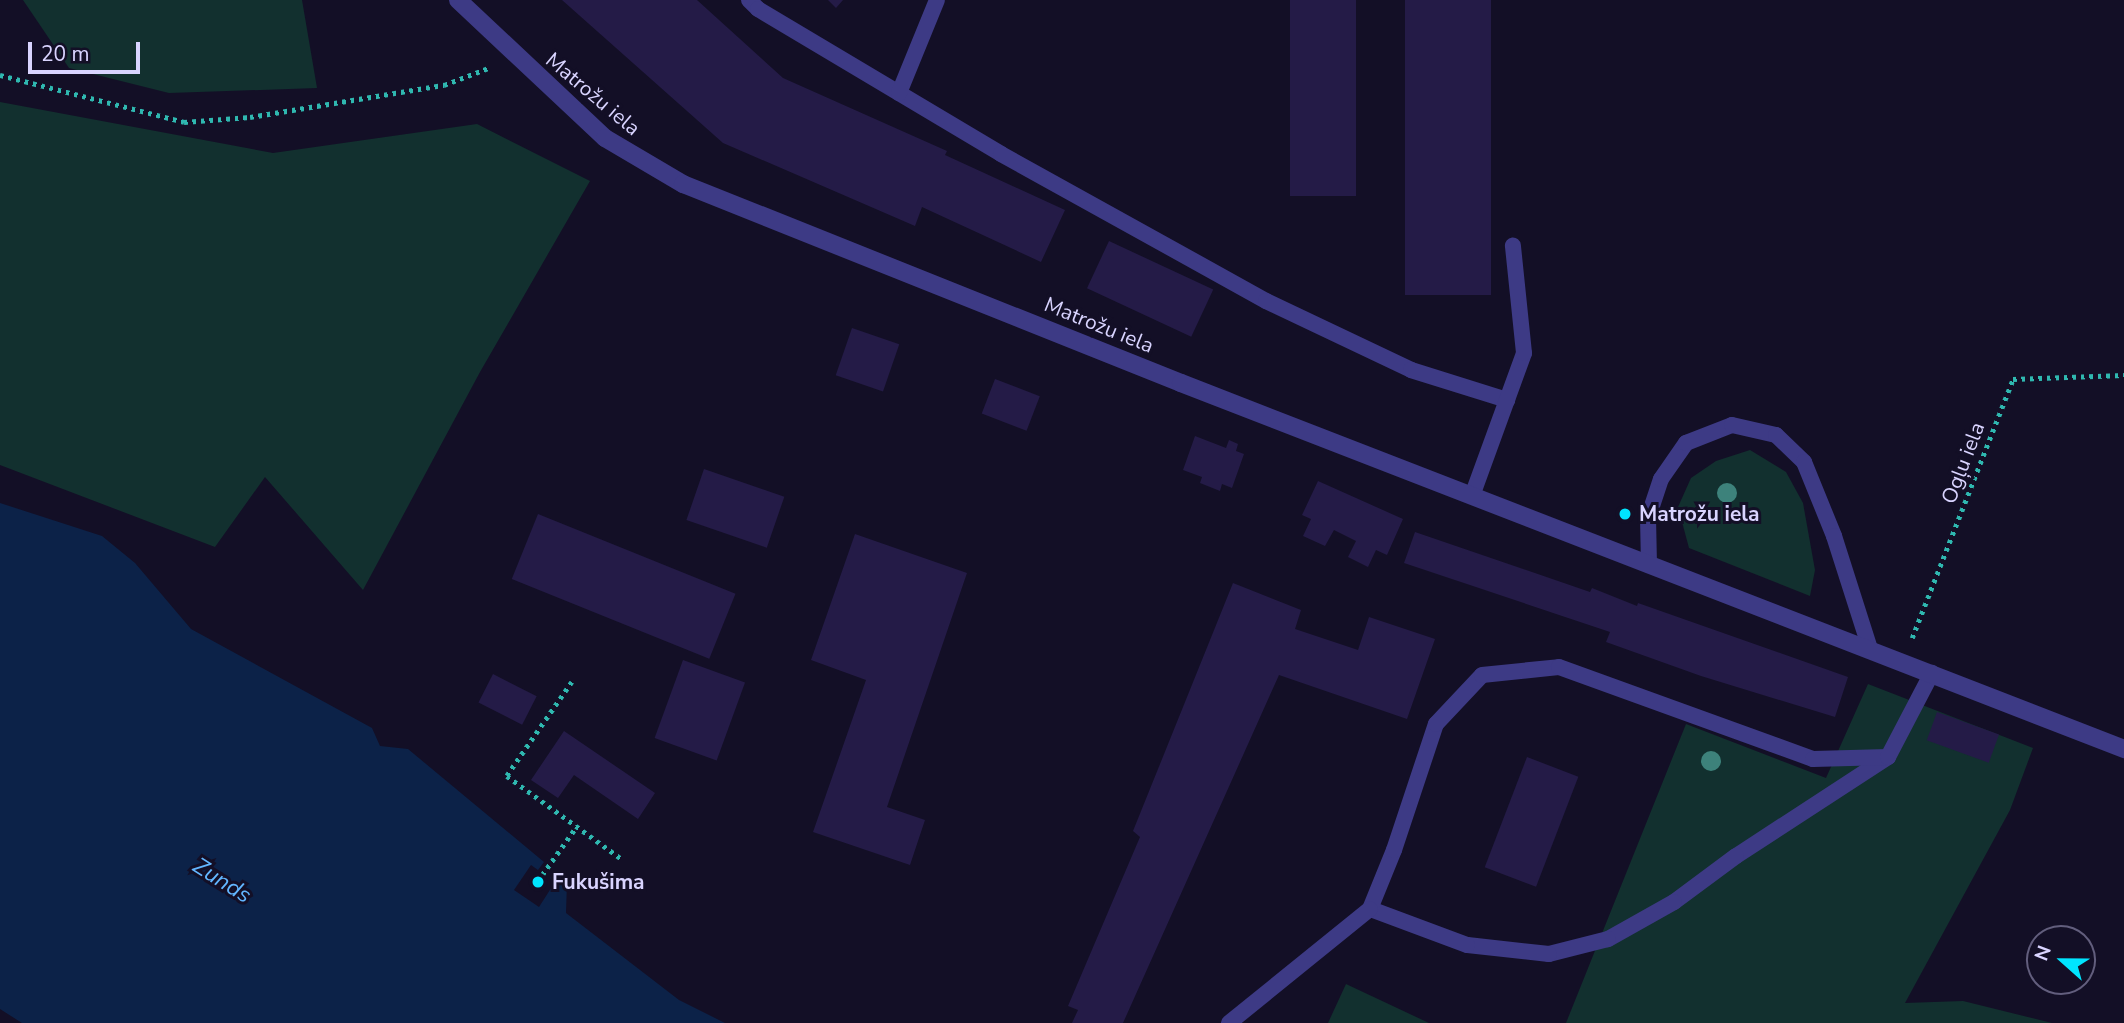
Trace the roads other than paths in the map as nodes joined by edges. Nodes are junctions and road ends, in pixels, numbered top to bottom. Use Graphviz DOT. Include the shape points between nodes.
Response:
graph roads {
  1 [pos="458,0"];
  2 [pos="749,0"];
  3 [pos="937,0"];
  4 [pos="899,93"];
  5 [pos="1513,246"];
  6 [pos="1507,400"];
  7 [pos="1472,496"];
  8 [pos="1649,565"];
  9 [pos="1870,649"];
  10 [pos="1931,673"];
  11 [pos="2124,749"];
  12 [pos="1888,757"];
  13 [pos="1370,909"];
  14 [pos="1229,1023"];
  1 -- 7 [label="street, Matrožu iela" via="605,138 683,184"];
  2 -- 4 [label="lane"];
  3 -- 4 [label="lane"];
  4 -- 6 [label="lane" via="1266,301 1411,370"];
  5 -- 6 [label="lane" via="1524,353"];
  6 -- 7 [label="lane"];
  7 -- 8 [label="street, Matrožu iela"];
  8 -- 9 [label="street, Matrožu iela"];
  8 -- 9 [label="lane" via="1648,519 1661,479 1686,443 1732,425 1776,435 1804,462 1834,536"];
  9 -- 10 [label="street, Matrožu iela"];
  10 -- 11 [label="street, Matrožu iela"];
  10 -- 12 [label="lane"];
  12 -- 13 [label="lane" via="1674,902 1608,939 1549,954 1467,945"];
  12 -- 13 [label="lane" via="1813,758 1559,667 1482,675 1436,724"];
  13 -- 14 [label="lane"];
}
